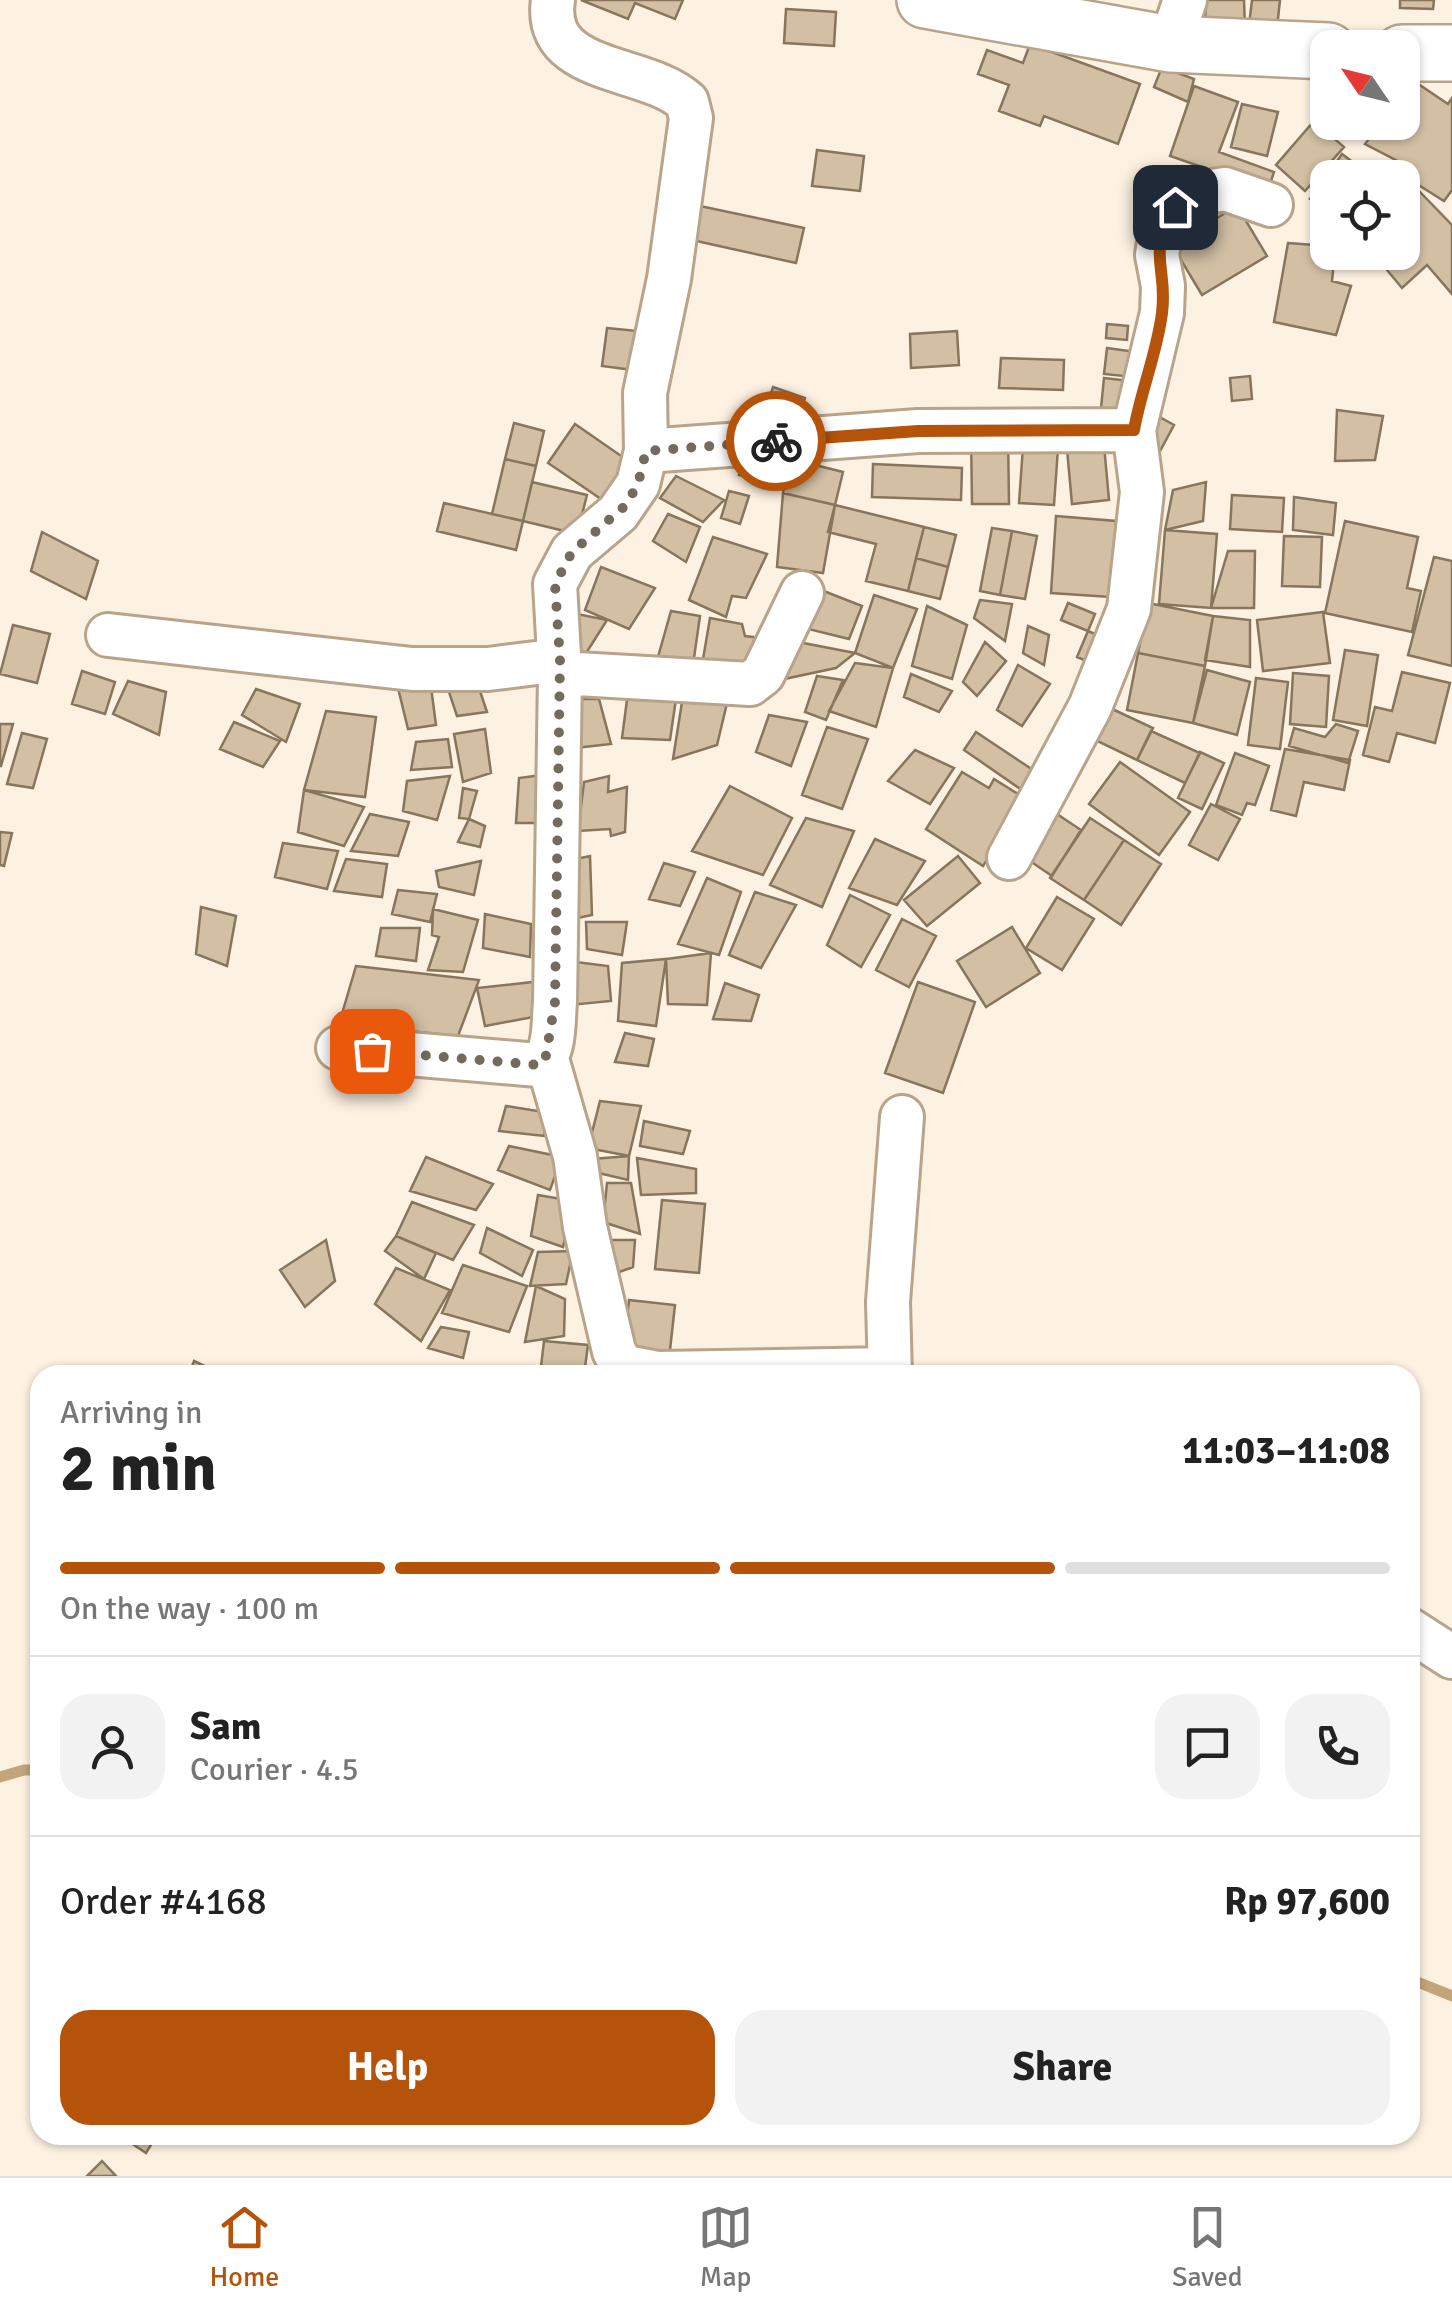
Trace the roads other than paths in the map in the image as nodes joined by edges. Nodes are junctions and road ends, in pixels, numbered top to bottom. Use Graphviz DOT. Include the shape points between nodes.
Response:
graph roads {
  1 [pos="554,0"];
  2 [pos="926,0"];
  3 [pos="1177,22"];
  4 [pos="1310,48"];
  5 [pos="1420,53"];
  6 [pos="1452,54"];
  7 [pos="1271,205"];
  8 [pos="1134,430"];
  9 [pos="646,451"];
  10 [pos="802,593"];
  11 [pos="108,635"];
  12 [pos="560,666"];
  13 [pos="1009,858"];
  14 [pos="338,1048"];
  15 [pos="547,1058"];
  16 [pos="902,1117"];
  17 [pos="622,1365"];
  18 [pos="890,1365"];
  19 [pos="1420,1636"];
  20 [pos="1452,1657"];
  1 -- 9 [label="street" via="554,25 568,50 670,88 691,109 646,393"];
  2 -- 3 [label="main road"];
  3 -- 4 [label="main road"];
  5 -- 6 [label="main road"];
  7 -- 8 [label="street" via="1225,189 1175,207 1156,256 1162,313"];
  8 -- 9 [label="street" via="918,431"];
  8 -- 13 [label="street" via="1142,492 1129,609 1090,707"];
  9 -- 12 [label="street" via="625,506 557,574"];
  10 -- 12 [label="street" via="763,674 750,684"];
  11 -- 12 [label="street" via="412,669"];
  12 -- 15 [label="street" via="555,1002"];
  14 -- 15 [label="street" via="538,1065"];
  15 -- 17 [label="street"];
  16 -- 18 [label="street"];
  19 -- 20 [label="street"];
}
